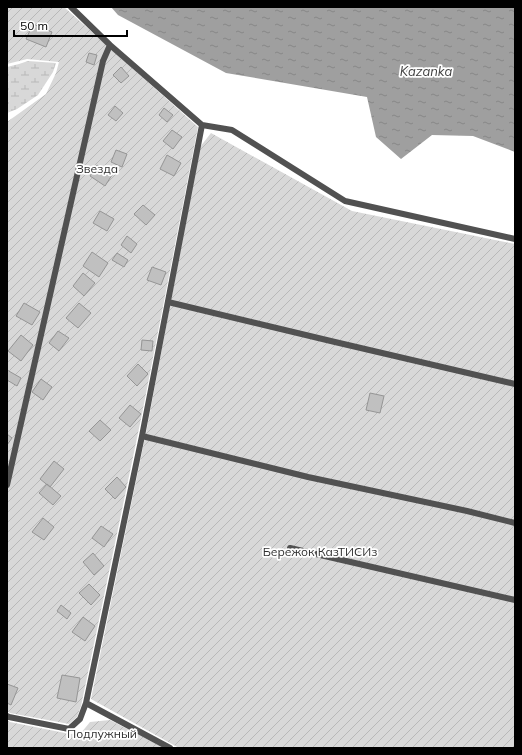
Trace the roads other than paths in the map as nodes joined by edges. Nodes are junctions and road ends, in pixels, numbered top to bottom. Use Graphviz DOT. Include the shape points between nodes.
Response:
graph roads {
  1 [pos="71,7"];
  2 [pos="110,45"];
  3 [pos="202,125"];
  4 [pos="515,238"];
  5 [pos="168,302"];
  6 [pos="515,384"];
  7 [pos="142,436"];
  8 [pos="7,485"];
  9 [pos="515,523"];
  10 [pos="290,548"];
  11 [pos="515,600"];
  12 [pos="86,703"];
  13 [pos="7,716"];
  14 [pos="170,748"];
  1 -- 2 [label="lane"];
  2 -- 3 [label="lane"];
  2 -- 8 [label="lane" via="103,60"];
  3 -- 4 [label="lane" via="232,130 345,201"];
  3 -- 5 [label="lane"];
  5 -- 6 [label="lane"];
  5 -- 7 [label="lane"];
  7 -- 9 [label="lane"];
  7 -- 12 [label="lane"];
  10 -- 11 [label="lane"];
  12 -- 13 [label="lane" via="80,719 70,729"];
  12 -- 14 [label="lane"];
}
